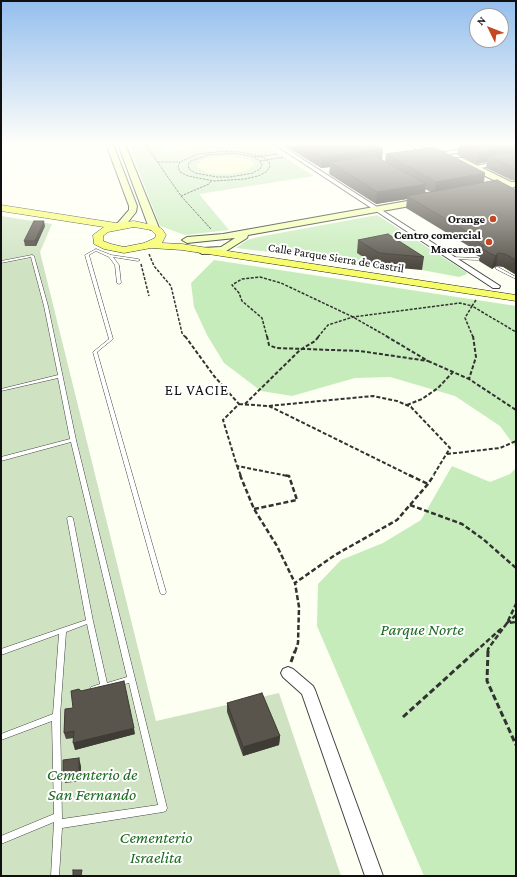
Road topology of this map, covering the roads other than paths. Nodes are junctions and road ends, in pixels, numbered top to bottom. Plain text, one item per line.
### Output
1 (125, 185) edge
2 (138, 185) edge
3 (341, 185) edge
4 (492, 185) edge
5 (498, 188) junction
6 (514, 188) edge
7 (477, 191) edge
8 (436, 198) edge
9 (1, 208) edge
10 (378, 209) junction
11 (1, 212) edge
12 (119, 225) junction
13 (256, 231) junction
14 (158, 232) junction
15 (98, 235) junction
16 (187, 240) junction
17 (150, 245) junction
18 (227, 247) junction
19 (202, 250) junction
20 (110, 256) junction
21 (453, 258) junction
22 (478, 258) dead end
23 (138, 260) road end
24 (1, 262) edge
25 (497, 268) dead end
26 (516, 278) edge
27 (119, 284) dead end
28 (496, 286) junction
29 (516, 289) edge
30 (516, 298) edge
31 (60, 376) junction
32 (1, 390) edge
33 (73, 440) junction
34 (1, 459) edge
35 (70, 518) dead end
36 (163, 592) dead end
37 (90, 621) junction
38 (63, 630) junction
39 (1, 652) edge
40 (288, 673) road end
41 (131, 679) junction
42 (104, 686) junction
43 (89, 690) edge
44 (56, 716) junction
45 (1, 737) edge
46 (58, 820) junction
47 (1, 840) edge
48 (55, 876) edge
49 (374, 876) edge

1 - 12 street
2 - 14 street
3 - 10 street
4 - 5 street
5 - 6 street
5 - 7 street
8 - 10 street
9 - 12 main road, Calle Parque Sierra de Castril
10 - 13 street
10 - 21 street
11 - 15 main road
12 - 14 main road, Calle Parque Sierra de Castril
12 - 15 main road
13 - 16 street
13 - 18 street
14 - 16 main road, Calle Parque Sierra de Castril
14 - 17 main road
15 - 17 main road, Calle Parque Sierra de Castril
16 - 18 main road, Calle Parque Sierra de Castril
17 - 19 main road, Calle Parque Sierra de Castril
18 - 19 street
18 - 28 main road, Calle Parque Sierra de Castril
19 - 30 main road, Calle Parque Sierra de Castril
20 - 23 lane
20 - 27 lane
20 - 36 lane
21 - 22 lane
21 - 28 street
24 - 31 lane
25 - 26 lane
28 - 29 main road, Calle Parque Sierra de Castril
31 - 32 lane
31 - 33 lane
33 - 34 lane
33 - 41 lane
35 - 37 lane
37 - 38 lane
37 - 42 lane
38 - 39 lane
38 - 44 lane
40 - 49 street
41 - 42 lane
41 - 46 lane
42 - 43 lane
44 - 45 lane
44 - 46 lane
46 - 47 lane
46 - 48 lane

